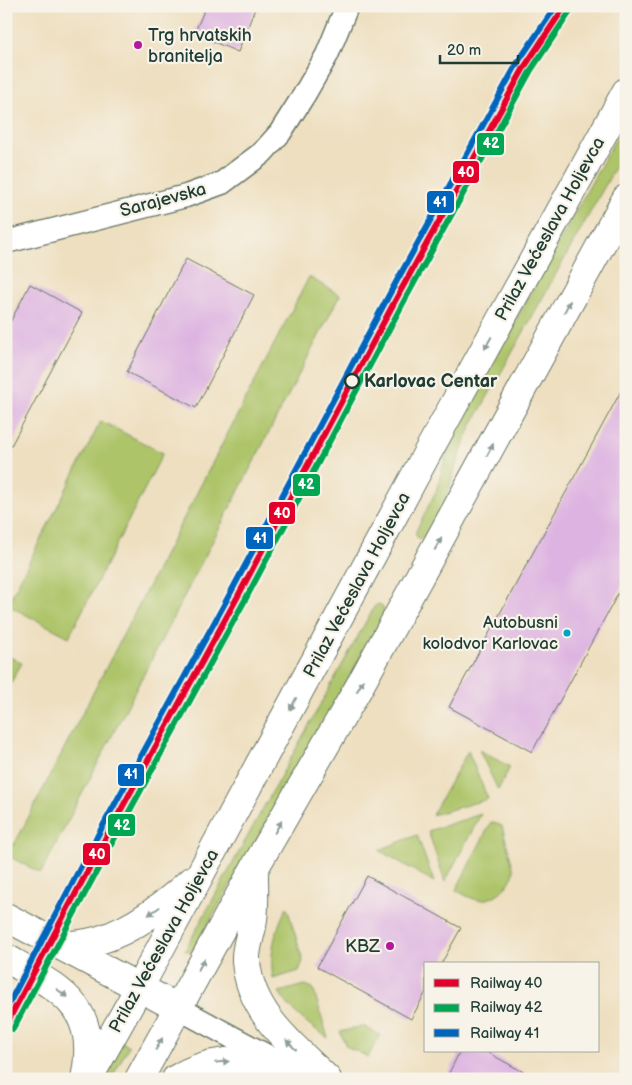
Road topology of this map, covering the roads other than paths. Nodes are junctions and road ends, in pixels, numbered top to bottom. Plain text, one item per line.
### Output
1 (347, 6) edge
2 (626, 92) edge
3 (626, 198) edge
4 (6, 242) edge
5 (204, 868) junction
6 (254, 869) junction
7 (6, 917) edge
8 (60, 946) junction
9 (6, 958) edge
10 (140, 988) junction
11 (178, 1008) junction
12 (279, 1063) junction
13 (87, 1079) edge
14 (140, 1079) edge
15 (176, 1079) edge
16 (310, 1079) edge
17 (327, 1079) edge

1 - 4 street, Sarajevska
2 -> 5 main road, Prilaz Većeslava Holjevca
6 -> 3 main road
5 -> 8 main road
5 - 10 main road, Prilaz Većeslava Holjevca
11 -> 6 main road
17 -> 6 main road
7 - 8 main road
8 - 10 main road
9 -> 13 main road
10 - 11 main road
10 - 13 main road, Prilaz Većeslava Holjevca
11 - 12 street
14 -> 11 main road
15 -> 12 main road
12 - 16 street

